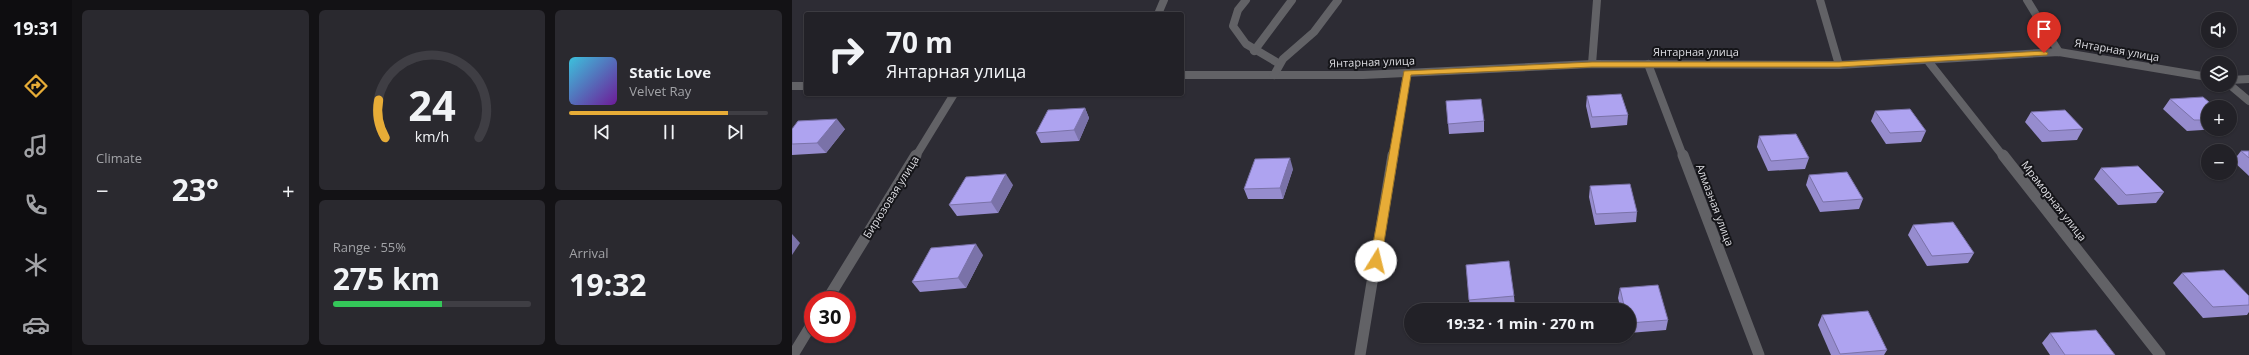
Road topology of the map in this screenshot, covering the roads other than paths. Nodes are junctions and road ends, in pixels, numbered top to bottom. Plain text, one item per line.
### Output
1 (1164, 0) edge
2 (1246, 0) edge
3 (1292, 0) edge
4 (1338, 0) edge
5 (1597, 0) edge
6 (1820, 0) edge
7 (2027, 0) edge
8 (1159, 12) edge
9 (1254, 51) junction
10 (2059, 52) junction
11 (1928, 61) junction
12 (1278, 63) junction
13 (1592, 64) junction
14 (1648, 64) junction
15 (1839, 65) junction
16 (1407, 73) junction
17 (1184, 75) edge
18 (1274, 75) junction
19 (2201, 76) edge
20 (2249, 79) edge
21 (2237, 80) edge
22 (792, 86) edge
23 (804, 86) edge
24 (2237, 91) edge
25 (953, 96) edge
26 (2249, 101) edge
27 (833, 291) edge
28 (804, 337) edge
29 (793, 355) edge
30 (1360, 355) edge
31 (1759, 355) edge
32 (2160, 355) edge

1 - 8 street
2 - 9 street
3 - 9 street
4 - 12 street
5 - 13 street
6 - 15 street
7 - 10 street
9 - 12 street
10 - 11 street, Янтарная улица
10 - 19 street, Янтарная улица
11 - 15 street, Янтарная улица
11 - 32 street, Мраморная улица
12 - 18 street
13 - 14 street, Янтарная улица
13 - 16 street, Янтарная улица
14 - 15 street, Янтарная улица
14 - 31 street, Алмазная улица
16 - 18 street, Янтарная улица
16 - 30 street
17 - 18 street, Янтарная улица
20 - 21 street
22 - 23 street
24 - 26 street
25 - 27 street, Бирюзовая улица
28 - 29 street

